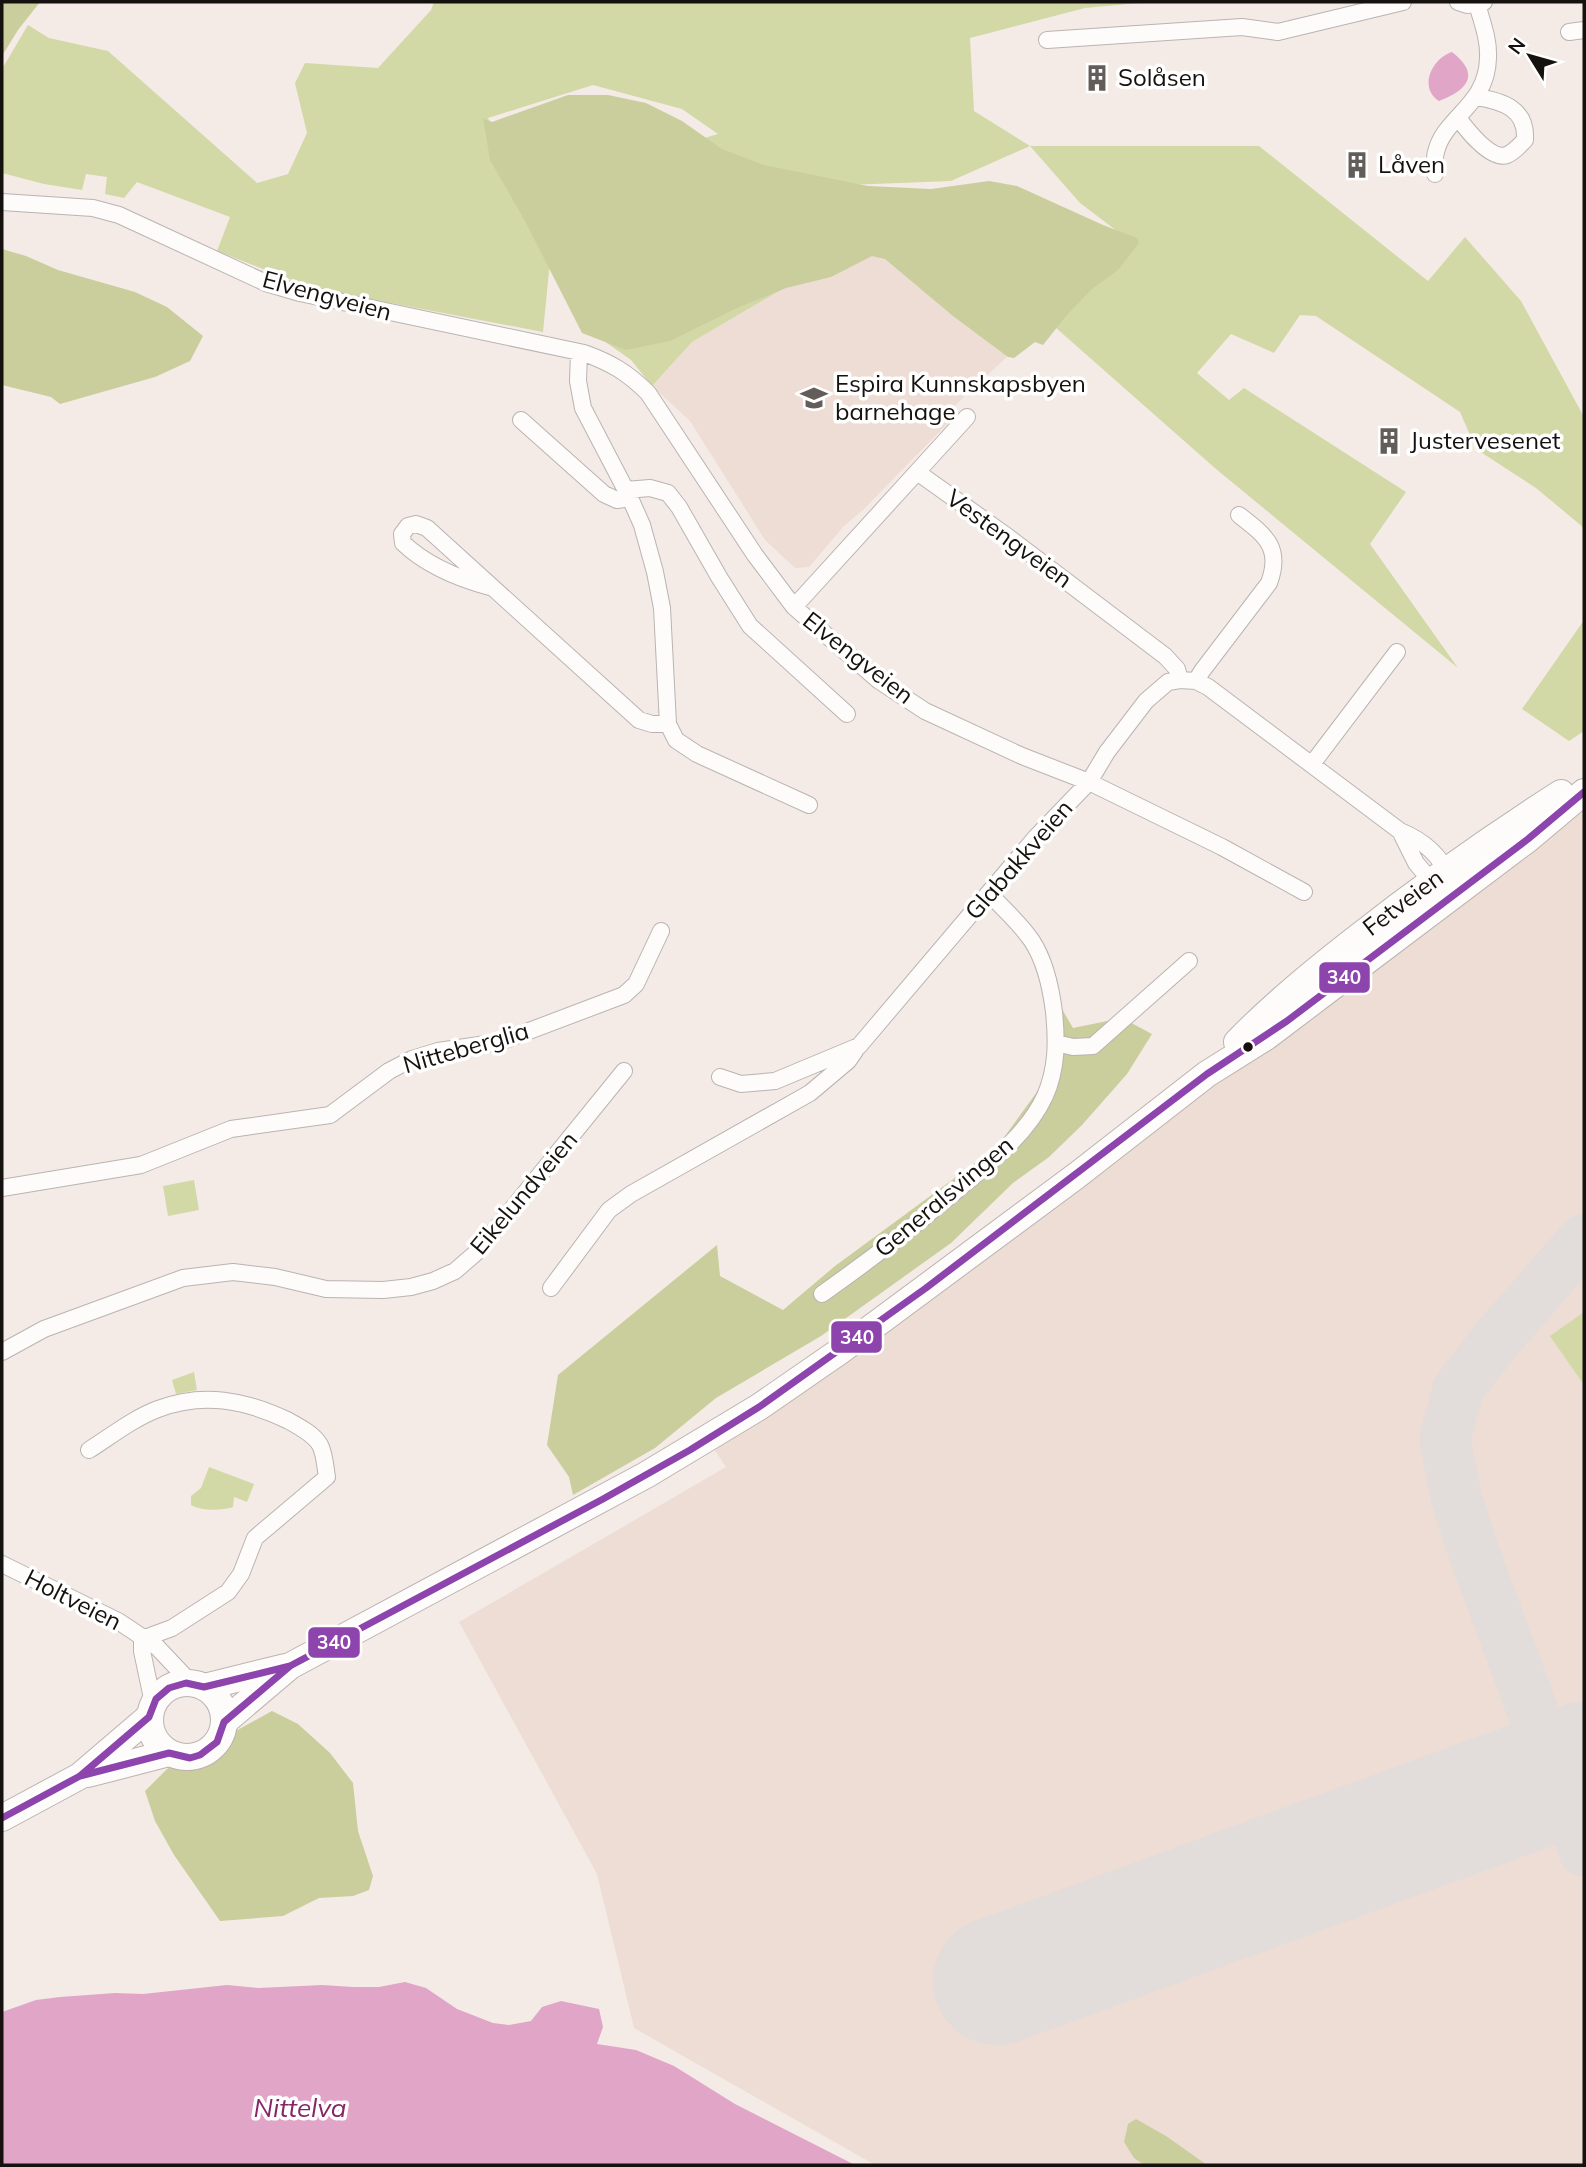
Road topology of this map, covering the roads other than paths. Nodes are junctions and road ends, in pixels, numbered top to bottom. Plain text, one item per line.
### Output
1 (1403, 2) edge
2 (1458, 2) edge
3 (1480, 3) edge
4 (1047, 40) dead end
5 (1476, 97) junction
6 (1458, 118) junction
7 (1435, 174) dead end
8 (2, 202) edge
9 (579, 352) junction
10 (967, 417) dead end
11 (521, 420) dead end
12 (917, 472) junction
13 (628, 494) junction
14 (1239, 515) dead end
15 (490, 587) junction
16 (794, 607) junction
17 (1397, 652) dead end
18 (1188, 681) junction
19 (847, 714) dead end
20 (668, 724) junction
21 (1312, 764) junction
22 (1584, 778) edge
23 (1089, 782) junction
24 (1584, 792) edge
25 (809, 805) dead end
26 (1442, 883) junction
27 (1304, 892) dead end
28 (989, 893) junction
29 (661, 932) dead end
30 (1189, 961) dead end
31 (1056, 1043) junction
32 (859, 1046) junction
33 (624, 1071) dead end
34 (720, 1077) dead end
35 (2, 1188) edge
36 (551, 1288) dead end
37 (822, 1294) dead end
38 (2, 1352) edge
39 (89, 1450) dead end
40 (2, 1564) edge
41 (142, 1639) junction
42 (290, 1666) junction
43 (198, 1685) junction
44 (151, 1710) junction
45 (224, 1722) junction
46 (169, 1753) junction
47 (80, 1776) junction
48 (2, 1818) edge

1 - 4 street
2 - 3 street
3 - 5 street
5 - 6 street
5 - 6 street
6 - 7 street
8 - 9 street, Elvengveien
9 - 13 street
9 - 16 street, Elvengveien
10 - 12 street
11 - 13 street, Elvengveien
12 - 16 street
12 - 18 street, Vestengveien
13 - 19 street, Elvengveien
13 - 20 street
14 - 18 street
15 - 15 street
15 - 20 street
16 - 23 street, Elvengveien
17 - 21 street
18 - 21 street, Vestengveien
18 - 23 street, Glabakkveien
20 - 25 street
21 - 26 street, Vestengveien
22 - 26 highway, Fetveien
23 - 27 street, Elvengveien
23 - 28 street, Glabakkveien
24 - 26 highway, Fetveien
26 - 42 highway, Fetveien
28 - 31 street, Generalsvingen
28 - 32 street, Glabakkveien
29 - 35 street, Nitteberglia
30 - 31 street
31 - 37 street, Generalsvingen
32 - 34 street, Glabakkveien
32 - 36 street, Glabakkveien
33 - 38 street, Eikelundveien
39 - 41 street, Holtveien
40 - 41 street, Holtveien
41 - 43 street, Holtveien
41 - 44 street, Holtveien
42 - 43 highway, Fetveien
42 - 45 highway, Fetveien
43 - 44 highway
43 - 45 highway
44 - 46 highway
44 - 47 highway
45 - 46 highway
46 - 47 highway
47 - 48 highway

